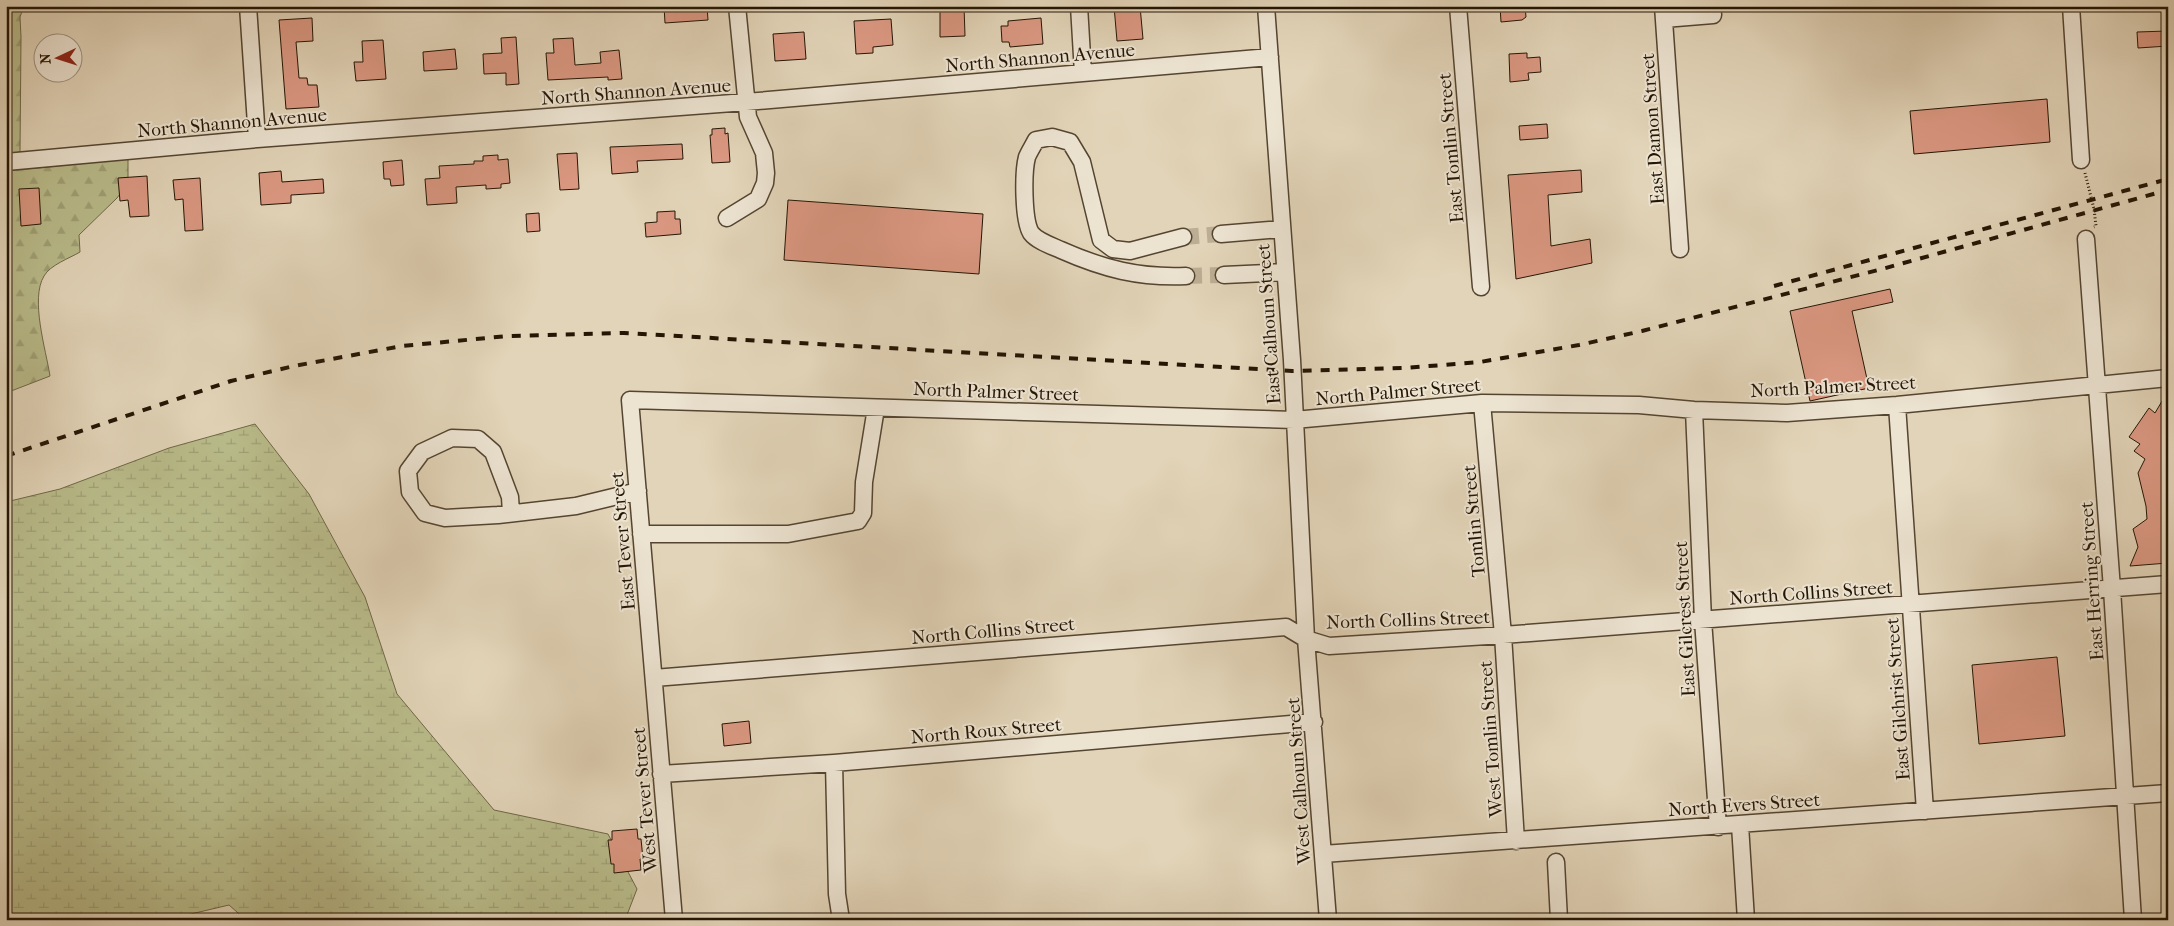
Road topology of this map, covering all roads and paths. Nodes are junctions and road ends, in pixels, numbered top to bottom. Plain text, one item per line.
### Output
1 (248, 6) edge
2 (738, 6) edge
3 (1079, 6) edge
4 (1266, 6) edge
5 (1458, 6) edge
6 (1712, 6) edge
7 (2070, 6) edge
8 (1664, 13) edge
9 (1270, 57) junction
10 (1083, 73) junction
11 (746, 102) junction
12 (257, 139) junction
13 (6, 162) edge
14 (2082, 163) joint
15 (727, 218) dead end
16 (1282, 228) junction
17 (1221, 234) tunnel mouth
18 (1183, 237) tunnel mouth
19 (2086, 239) joint
20 (1680, 249) dead end
21 (1285, 272) junction
22 (1224, 275) tunnel mouth
23 (1186, 276) tunnel mouth
24 (1481, 287) dead end
25 (2168, 378) edge
26 (2096, 384) junction
27 (630, 400) joint
28 (1482, 403) junction
29 (1897, 405) junction
30 (876, 408) junction
31 (1694, 410) junction
32 (1294, 420) junction
33 (638, 492) junction
34 (511, 513) junction
35 (641, 534) junction
36 (2168, 584) edge
37 (2112, 589) junction
38 (1910, 604) junction
39 (1703, 620) junction
40 (1503, 635) junction
41 (1306, 639) junction
42 (654, 678) junction
43 (1314, 722) junction
44 (834, 763) junction
45 (661, 774) junction
46 (2168, 793) edge
47 (2125, 797) junction
48 (1925, 811) junction
49 (1740, 825) junction
50 (1718, 826) junction
51 (1516, 841) junction
52 (1323, 854) junction
53 (1556, 862) dead end
54 (674, 920) edge
55 (841, 920) edge
56 (1328, 920) edge
57 (1559, 920) edge
58 (1746, 920) edge
59 (2133, 920) edge

1 - 12 street
2 - 11 street
3 - 10 street
4 - 9 street, East Calhoun Street
5 - 24 street, East Tomlin Street
6 - 8 street
7 - 14 street
8 - 20 street, East Damon Street
9 - 10 street, North Shannon Avenue
9 - 16 street, East Calhoun Street
10 - 11 street, North Shannon Avenue
11 - 12 street, North Shannon Avenue
11 - 15 street
12 - 13 street, North Shannon Avenue
14 - 19 path
16 - 17 street
16 - 21 street, East Calhoun Street
18 - 23 street
19 - 26 street, East Herring Street
21 - 22 street
21 - 32 street, East Calhoun Street
25 - 26 street, North Palmer Street
26 - 29 street, North Palmer Street
26 - 37 street, East Herring Street
27 - 30 street, North Palmer Street
27 - 33 street, East Tever Street
28 - 31 street, North Palmer Street
28 - 32 street, North Palmer Street
28 - 40 street, Tomlin Street
29 - 31 street, North Palmer Street
29 - 38 street, East Gilchrist Street
30 - 32 street, North Palmer Street
30 - 35 street
31 - 39 street, East Gilcrest Street
32 - 41 street, East Calhoun Street
33 - 34 street
33 - 35 street, East Tever Street
34 - 34 street
35 - 42 street, East Tever Street
36 - 37 street, North Collins Street
37 - 38 street, North Collins Street
37 - 47 street, East Herring Street
38 - 39 street, North Collins Street
38 - 48 street, East Gilchrist Street
39 - 40 street, North Collins Street
39 - 50 street, East Gilcrest Street
40 - 41 street, North Collins Street
40 - 51 street, West Tomlin Street
41 - 42 street, North Collins Street
41 - 43 street, West Calhoun Street
42 - 45 street, West Tever Street
43 - 44 street, North Roux Street
43 - 52 street, West Calhoun Street
44 - 45 street, North Roux Street
44 - 55 street
45 - 54 street, West Tever Street
46 - 47 street, North Evers Street
47 - 48 street, North Evers Street
47 - 59 street, East Herring Street
48 - 49 street, North Evers Street
49 - 50 street, North Evers Street
49 - 58 street
50 - 51 street, North Evers Street
51 - 52 street, North Evers Street
52 - 56 street, West Calhoun Street
53 - 57 street

